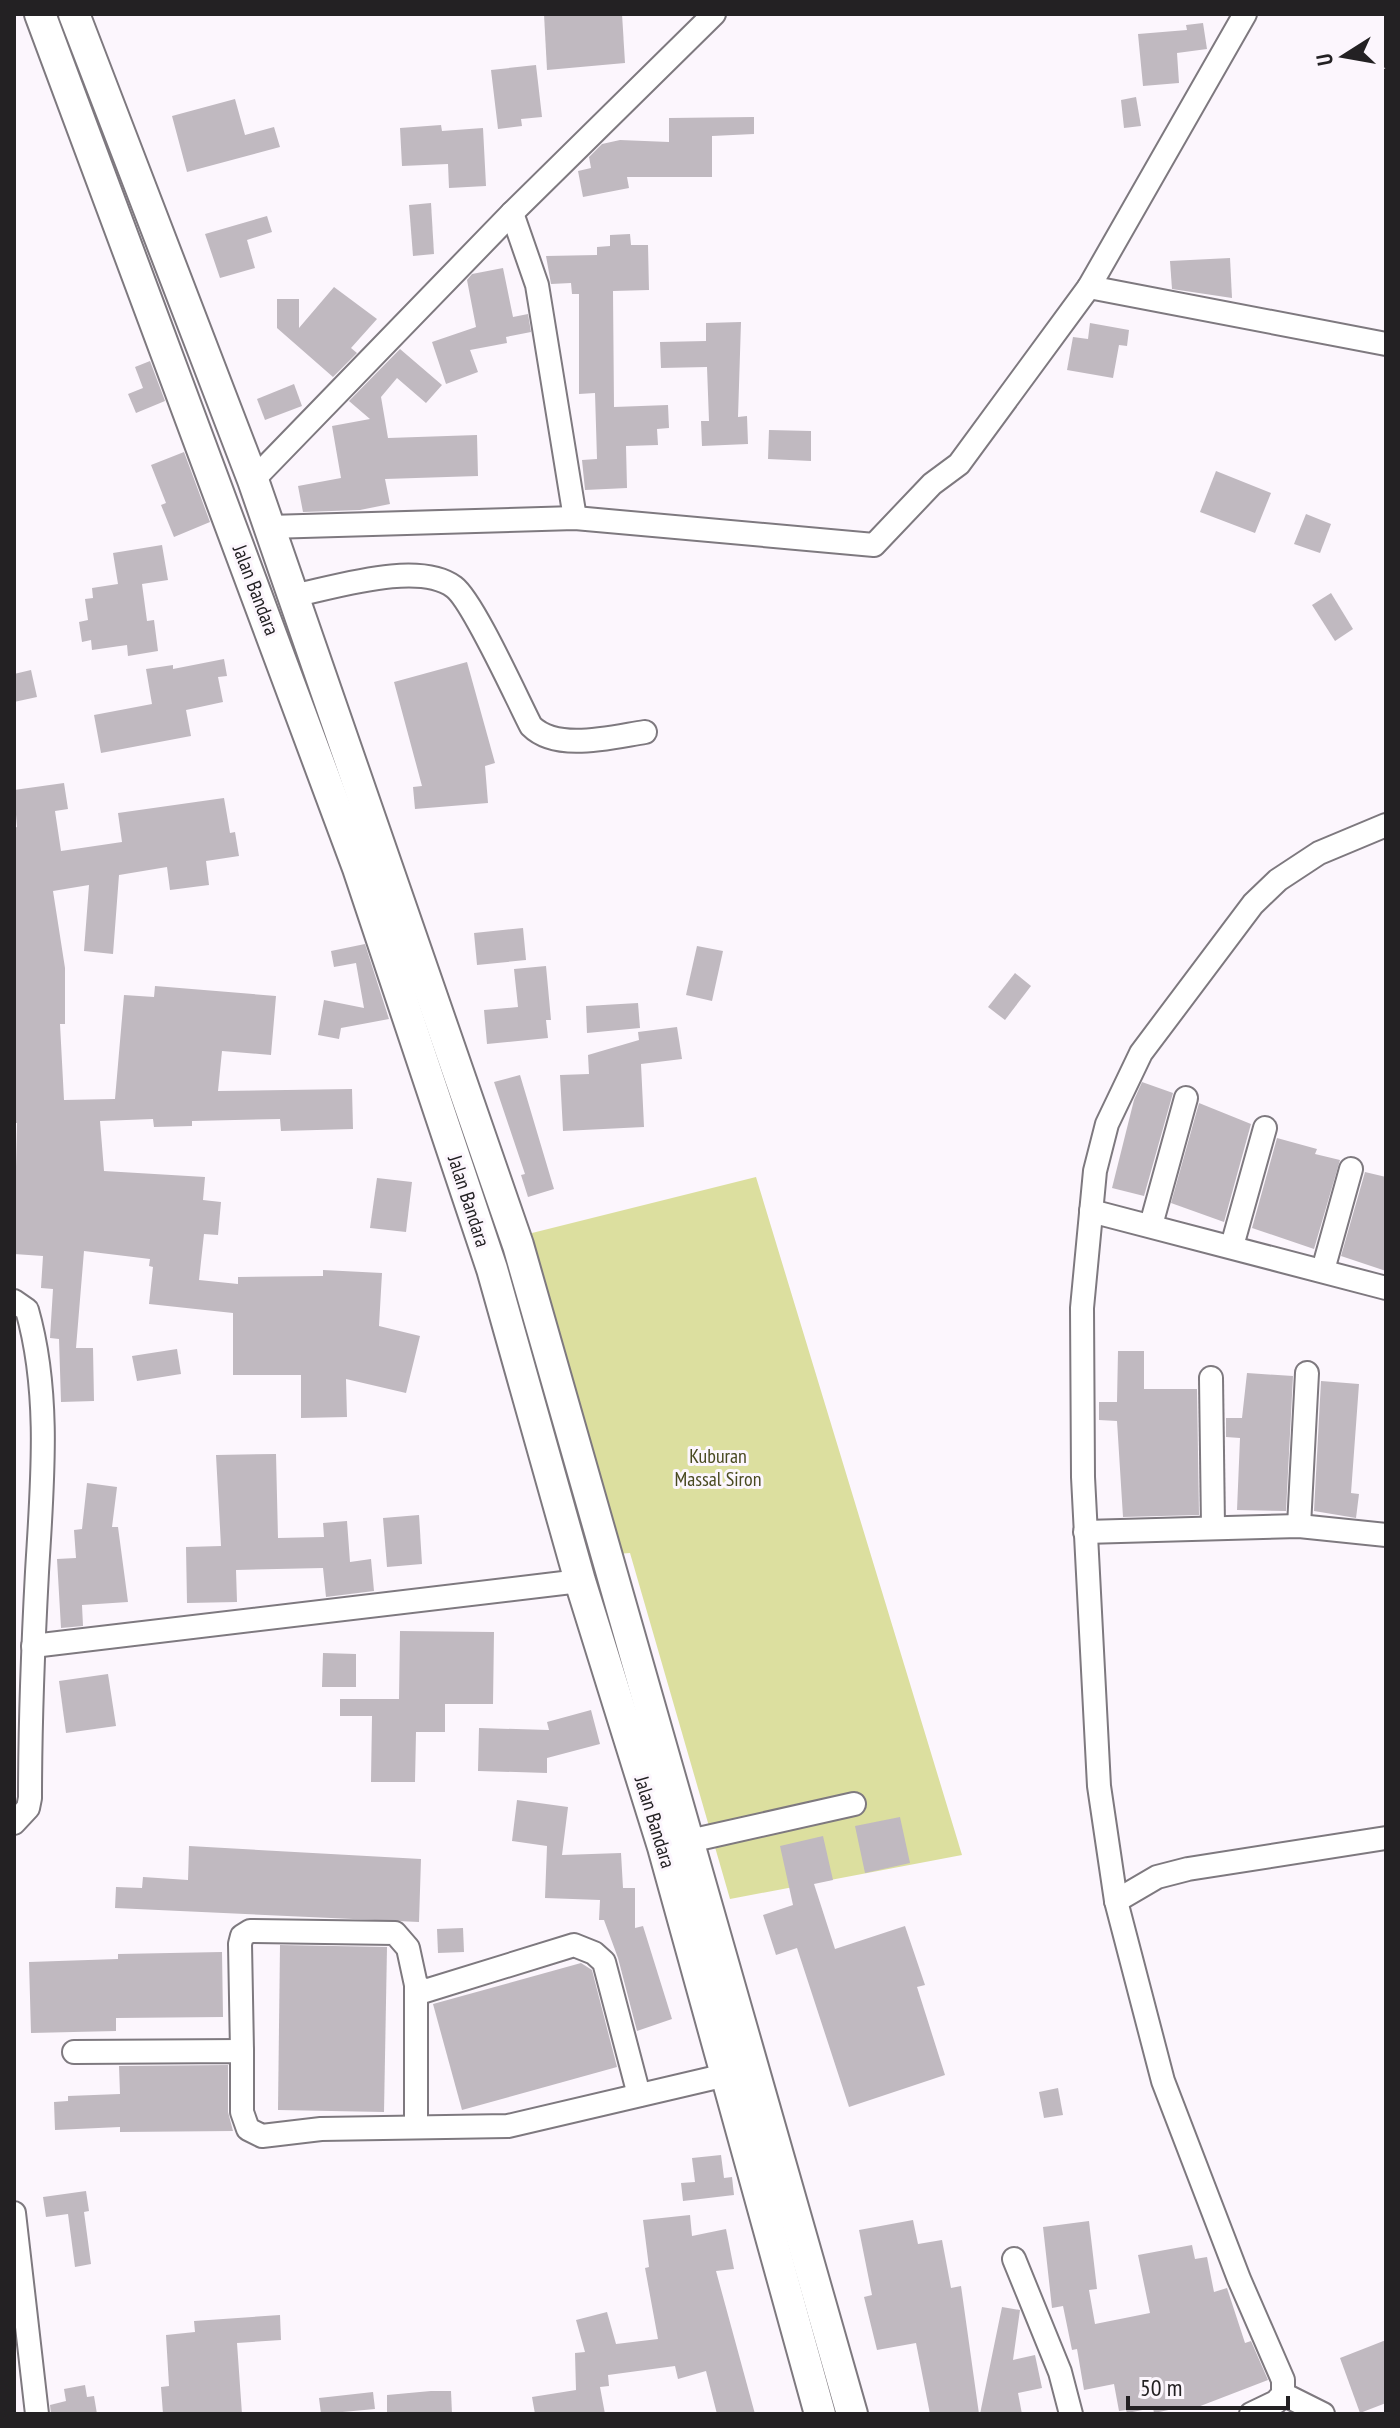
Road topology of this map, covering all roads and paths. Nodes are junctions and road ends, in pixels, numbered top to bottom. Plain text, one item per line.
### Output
1 (40, 14) edge
2 (74, 14) edge
3 (714, 14) edge
4 (1245, 14) edge
5 (512, 213) junction
6 (1089, 287) junction
7 (191, 319) junction
8 (160, 335) junction
9 (1386, 344) edge
10 (253, 480) junction
11 (575, 518) junction
12 (269, 527) junction
13 (292, 596) junction
14 (293, 648) junction
15 (645, 732) dead end
16 (1386, 825) edge
17 (1186, 1098) dead end
18 (1265, 1128) dead end
19 (1351, 1169) dead end
20 (1091, 1211) junction
21 (1151, 1225) junction
22 (1232, 1246) junction
23 (1323, 1270) junction
24 (1386, 1288) edge
25 (14, 1301) edge
26 (1307, 1373) dead end
27 (1211, 1378) dead end
28 (1213, 1526) junction
29 (1299, 1526) junction
30 (1085, 1532) junction
31 (1386, 1535) edge
32 (580, 1581) junction
33 (33, 1646) junction
34 (854, 1804) dead end
35 (14, 1823) edge
36 (1386, 1838) edge
37 (677, 1844) junction
38 (1116, 1901) junction
39 (416, 1985) junction
40 (242, 2051) junction
41 (74, 2052) dead end
42 (726, 2075) junction
43 (639, 2095) junction
44 (416, 2127) junction
45 (14, 2213) edge
46 (1014, 2259) dead end
47 (1283, 2394) junction
48 (37, 2414) edge
49 (820, 2414) edge
50 (852, 2414) edge
51 (1071, 2414) edge
52 (1251, 2414) edge
53 (1323, 2414) edge

1 - 8 highway, Jalan Bandara
2 - 7 highway, Jalan Bandara
3 - 5 street
4 - 6 street
5 - 10 street
5 - 11 street
6 - 9 street
6 - 11 street
7 - 8 highway
7 - 10 highway, Jalan Bandara
8 - 14 highway, Jalan Bandara
10 - 12 highway, Jalan Bandara
11 - 12 street
12 - 13 highway, Jalan Bandara
13 - 14 highway, Jalan Bandara
13 - 15 street
14 - 32 highway, Jalan Bandara
14 - 37 highway, Jalan Bandara
16 - 20 street
17 - 21 street
18 - 22 street
19 - 23 street
20 - 21 street
20 - 30 street
21 - 22 street
22 - 23 street
23 - 24 street
25 - 33 street
26 - 29 street
27 - 28 street
28 - 29 street
28 - 30 street
29 - 31 street
30 - 38 street
32 - 33 street
32 - 37 highway, Jalan Bandara
33 - 35 street
34 - 37 street
36 - 38 street
37 - 42 highway, Jalan Bandara
37 - 50 highway, Jalan Bandara
38 - 47 street
39 - 40 street
39 - 43 street
39 - 44 street
40 - 41 street
40 - 44 street
42 - 43 street
42 - 49 highway, Jalan Bandara
43 - 44 street
45 - 48 street
46 - 51 street
47 - 52 street
47 - 53 street

